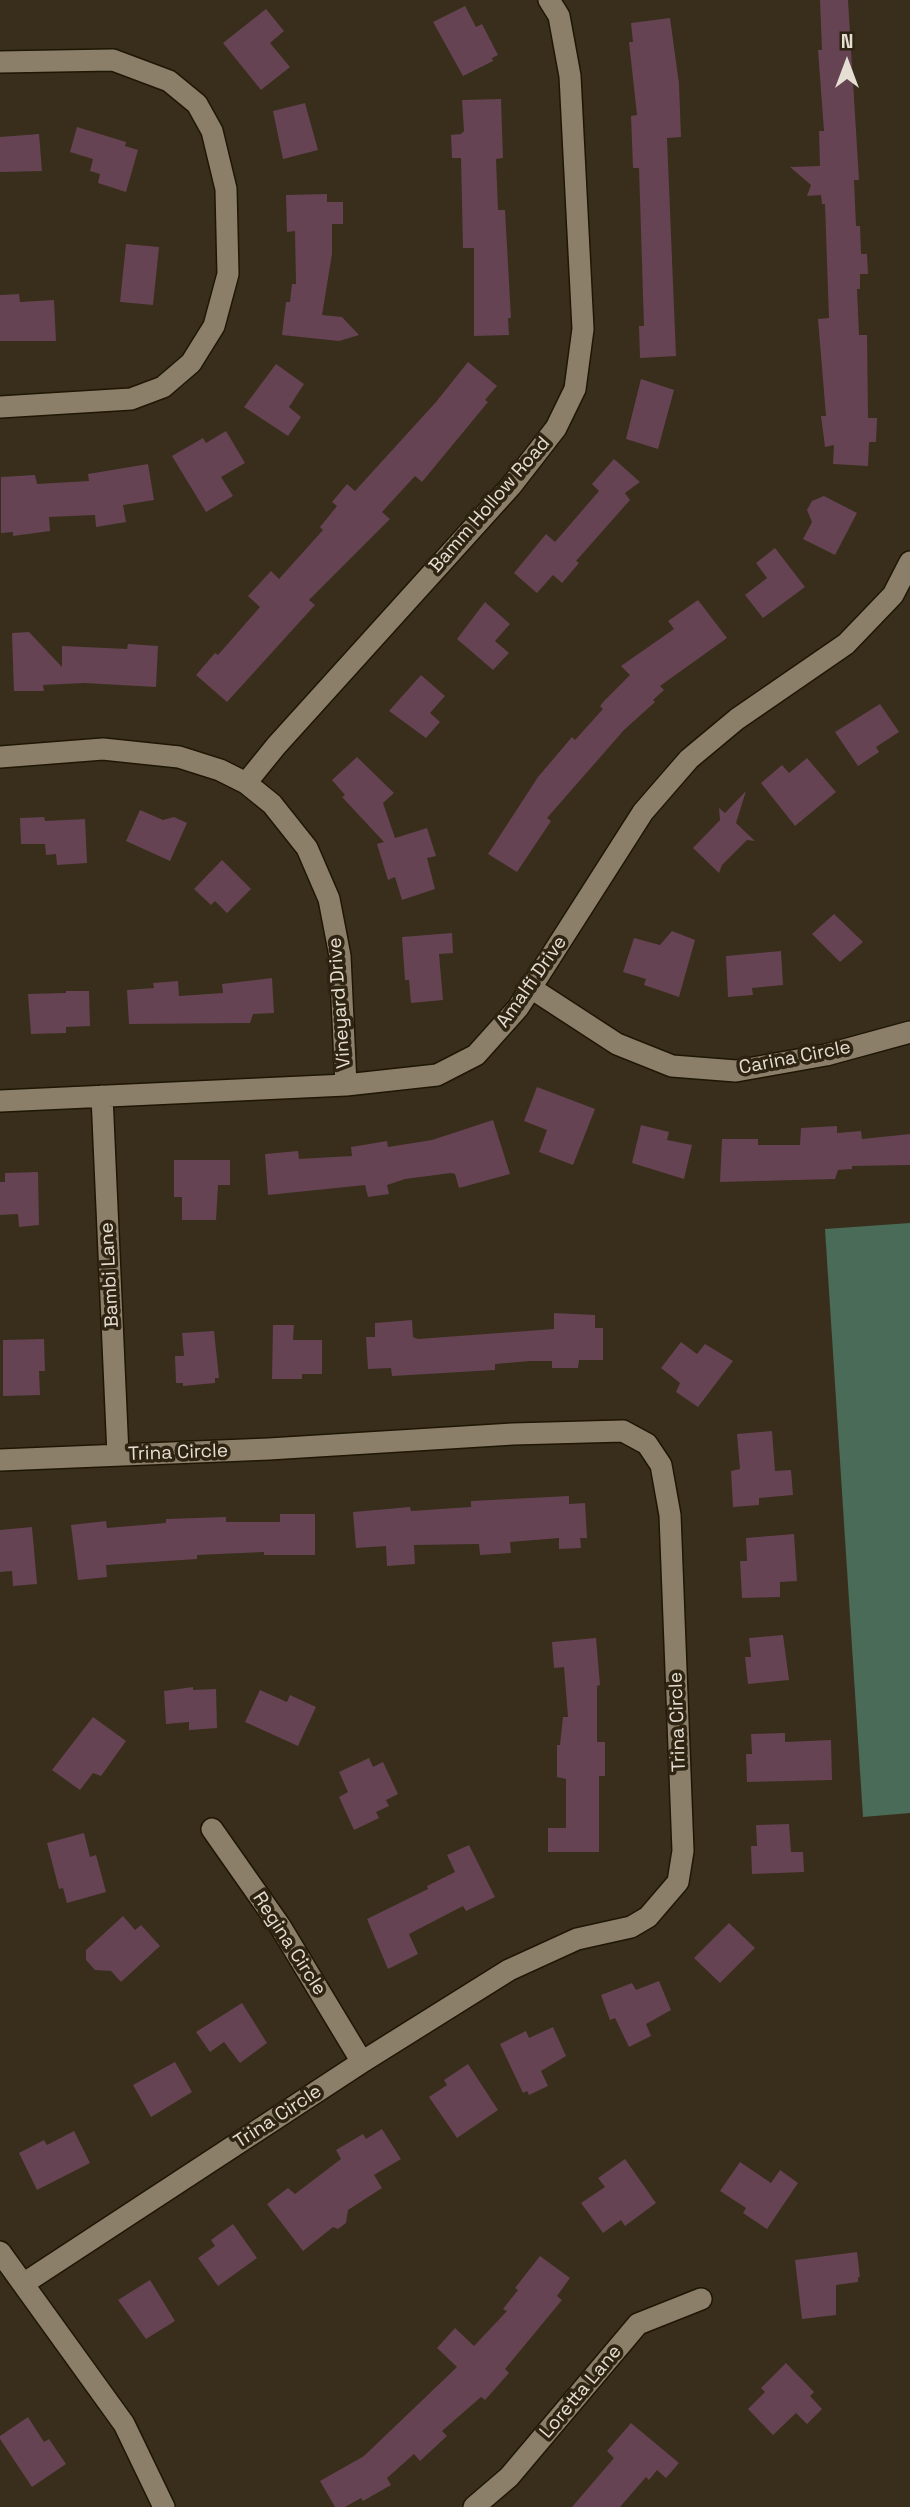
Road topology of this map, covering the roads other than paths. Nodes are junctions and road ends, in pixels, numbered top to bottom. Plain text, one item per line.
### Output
1 (549, 0) edge
2 (0, 62) edge
3 (0, 407) edge
4 (910, 562) edge
5 (0, 757) edge
6 (246, 783) junction
7 (531, 988) junction
8 (910, 1032) edge
9 (346, 1085) junction
10 (102, 1096) junction
11 (0, 1101) edge
12 (118, 1455) junction
13 (0, 1460) edge
14 (212, 1829) dead end
15 (362, 2062) junction
16 (0, 2252) edge
17 (23, 2284) junction
18 (701, 2299) dead end
19 (164, 2507) edge
20 (474, 2507) edge

1 - 6 street, Bamm Hollow Road
2 - 3 street
4 - 7 street, Amalfi Drive
5 - 6 street, Vineyard Drive
6 - 9 street, Vineyard Drive
7 - 8 street, Carina Circle
7 - 9 street, Amalfi Drive
9 - 10 street, Amalfi Drive
10 - 11 street, Amalfi Drive
10 - 12 street, Bambi Lane
12 - 13 street, Trina Circle
12 - 15 street, Trina Circle
14 - 15 street, Regina Circle
15 - 17 street, Trina Circle
16 - 17 street
17 - 19 street
18 - 20 street, Loretta Lane

